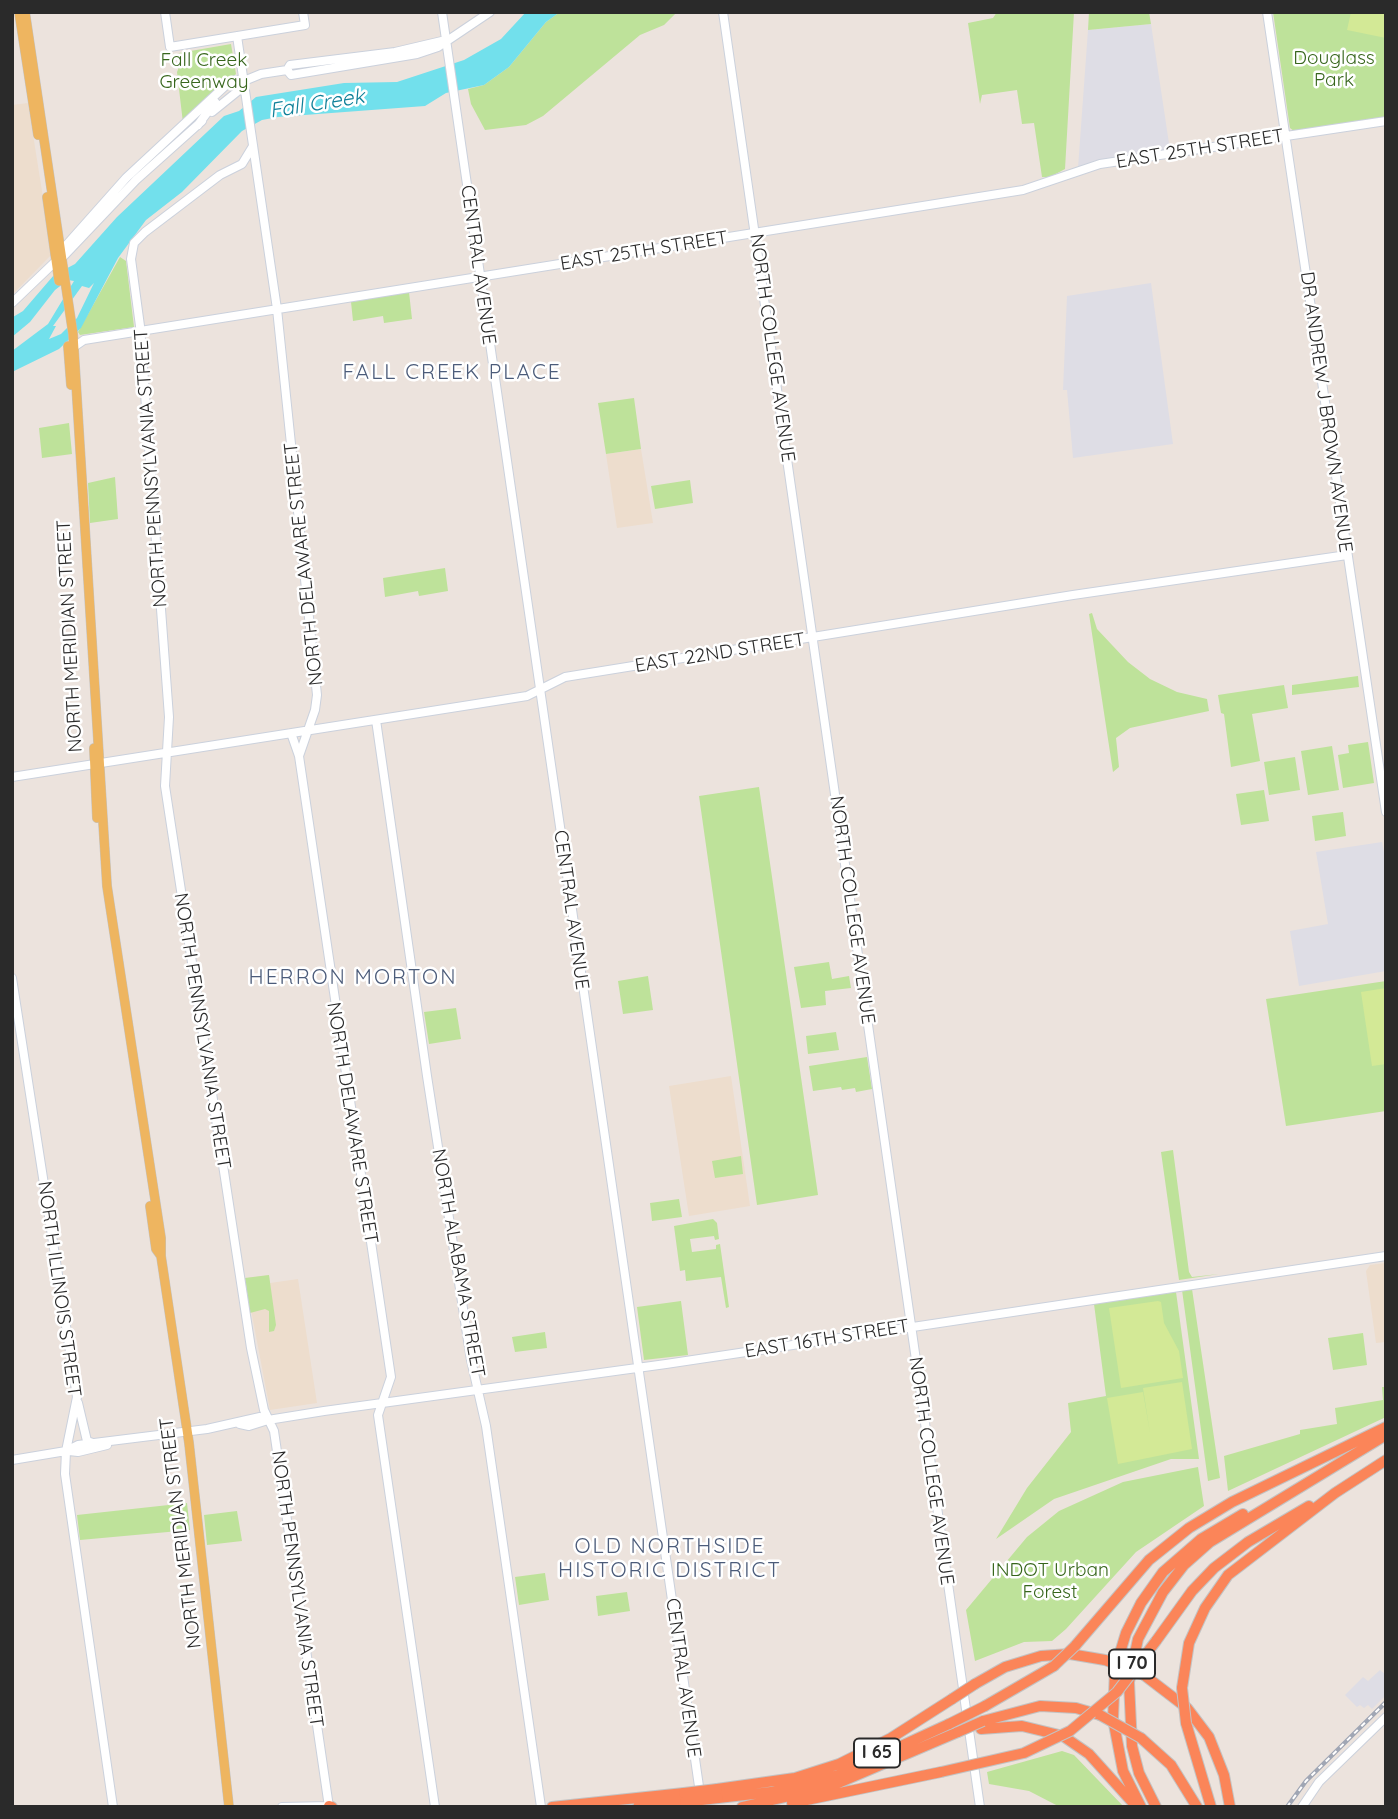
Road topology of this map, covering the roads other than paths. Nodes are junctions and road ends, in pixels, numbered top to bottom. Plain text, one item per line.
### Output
1 (19, 12) edge
2 (25, 12) edge
3 (165, 12) edge
4 (303, 12) edge
5 (442, 12) edge
6 (490, 12) edge
7 (723, 12) edge
8 (1267, 12) edge
9 (237, 36) junction
10 (446, 40) junction
11 (244, 81) junction
12 (1386, 121) edge
13 (1286, 136) junction
14 (252, 145) junction
15 (242, 164) junction
16 (257, 171) junction
17 (755, 233) junction
18 (60, 262) junction
19 (479, 277) junction
20 (12, 303) edge
21 (277, 309) junction
22 (141, 331) junction
23 (71, 343) junction
24 (1347, 555) junction
25 (813, 638) junction
26 (540, 690) junction
27 (376, 720) junction
28 (307, 730) junction
29 (291, 733) junction
30 (166, 753) junction
31 (299, 756) junction
32 (98, 764) junction
33 (12, 777) edge
34 (1386, 813) edge
35 (12, 978) edge
36 (1386, 1256) edge
37 (911, 1327) junction
38 (638, 1368) junction
39 (480, 1390) junction
40 (77, 1397) junction
41 (381, 1403) junction
42 (268, 1420) junction
43 (1386, 1427) edge
44 (187, 1432) junction
45 (1386, 1435) edge
46 (93, 1443) junction
47 (118, 1443) junction
48 (66, 1451) junction
49 (12, 1460) edge
50 (1386, 1460) edge
51 (1342, 1488) junction
52 (1209, 1538) junction
53 (952, 1699) junction
54 (1386, 1717) edge
55 (982, 1725) junction
56 (955, 1731) junction
57 (942, 1775) junction
58 (792, 1788) junction
59 (717, 1794) junction
60 (685, 1798) junction
61 (330, 1806) edge
62 (556, 1806) edge
63 (748, 1806) edge
64 (113, 1807) edge
65 (229, 1807) edge
66 (282, 1807) edge
67 (435, 1807) edge
68 (541, 1807) edge
69 (638, 1807) edge
70 (702, 1807) edge
71 (742, 1807) edge
72 (815, 1807) edge
73 (981, 1807) edge
74 (1139, 1807) edge
75 (1156, 1807) edge
76 (1197, 1807) edge
77 (1211, 1807) edge
78 (1230, 1807) edge
79 (1302, 1807) edge

1 - 18 main road, NORTH MERIDIAN STREET
2 - 18 main road, NORTH MERIDIAN STREET
3 - 9 main road
4 - 9 main road
5 - 10 main road, CENTRAL AVENUE
6 - 10 main road
7 - 17 main road, NORTH COLLEGE AVENUE
8 - 13 main road, DR ANDREW J BROWN AVENUE
9 - 11 main road, NORTH DELAWARE STREET
10 - 11 main road
10 - 19 main road, CENTRAL AVENUE
11 - 14 main road, NORTH DELAWARE STREET
11 - 18 main road
11 - 18 main road
12 - 13 main road, EAST 25TH STREET
13 - 17 main road, EAST 25TH STREET
13 - 24 main road, DR ANDREW J BROWN AVENUE
14 - 15 main road
14 - 16 main road, NORTH DELAWARE STREET
15 - 16 main road
15 - 22 main road, NORTH PENNSYLVANIA STREET
16 - 21 main road, NORTH DELAWARE STREET
17 - 19 main road, EAST 25TH STREET
17 - 25 main road, NORTH COLLEGE AVENUE
18 - 20 main road
18 - 23 main road, NORTH MERIDIAN STREET
19 - 21 main road, EAST 25TH STREET
19 - 26 main road, CENTRAL AVENUE
21 - 22 main road, EAST 25TH STREET
21 - 28 main road, NORTH DELAWARE STREET
22 - 23 main road, EAST 25TH STREET
22 - 30 main road, NORTH PENNSYLVANIA STREET
23 - 32 main road, NORTH MERIDIAN STREET
24 - 25 main road, EAST 22ND STREET
24 - 34 main road, DR ANDREW J BROWN AVENUE
25 - 26 main road, EAST 22ND STREET
25 - 37 main road, NORTH COLLEGE AVENUE
26 - 27 main road, EAST 22ND STREET
26 - 38 main road, CENTRAL AVENUE
27 - 28 main road, EAST 22ND STREET
27 - 39 main road, NORTH ALABAMA STREET
28 - 29 main road, EAST 22ND STREET
28 - 31 main road, NORTH DELAWARE STREET
29 - 30 main road, EAST 22ND STREET
29 - 31 main road
30 - 32 main road, EAST 22ND STREET
30 - 42 main road, NORTH PENNSYLVANIA STREET
31 - 41 main road, NORTH DELAWARE STREET
32 - 33 main road, EAST 22ND STREET
32 - 44 main road, NORTH MERIDIAN STREET
35 - 40 main road, NORTH ILLINOIS STREET
36 - 37 main road, EAST 16TH STREET
37 - 38 main road, EAST 16TH STREET
37 - 73 main road, NORTH COLLEGE AVENUE
38 - 39 main road, EAST 16TH STREET
38 - 70 main road, CENTRAL AVENUE
39 - 41 main road, EAST 16TH STREET
39 - 68 main road, NORTH ALABAMA STREET
40 - 46 main road
40 - 48 main road, NORTH ILLINOIS STREET
41 - 42 main road, EAST 16TH STREET
41 - 67 main road, NORTH DELAWARE STREET
42 - 44 main road, EAST 16TH STREET
42 - 61 main road, NORTH PENNSYLVANIA STREET
43 - 56 highway, bridge
44 - 47 main road, EAST 16TH STREET
44 - 65 main road, NORTH MERIDIAN STREET
45 - 52 highway
46 - 47 main road
46 - 48 main road
47 - 48 main road
48 - 49 main road
48 - 64 main road, NORTH ILLINOIS STREET
50 - 51 highway, I 70
51 - 57 highway, bridge
51 - 77 highway, I 70, bridge
52 - 74 highway
52 - 75 highway, I 70
53 - 58 highway, I 65
53 - 59 highway
53 - 78 highway, I 65, bridge
54 - 79 main road
55 - 56 highway, I 65, bridge
55 - 74 highway
55 - 76 highway, I 65, bridge
56 - 58 highway
56 - 63 highway, I 65
57 - 63 highway
57 - 72 highway
58 - 59 highway, I 65
59 - 60 highway, I 65, bridge
60 - 62 highway
60 - 69 highway, I 65
61 - 66 main road
63 - 71 highway, I 65

